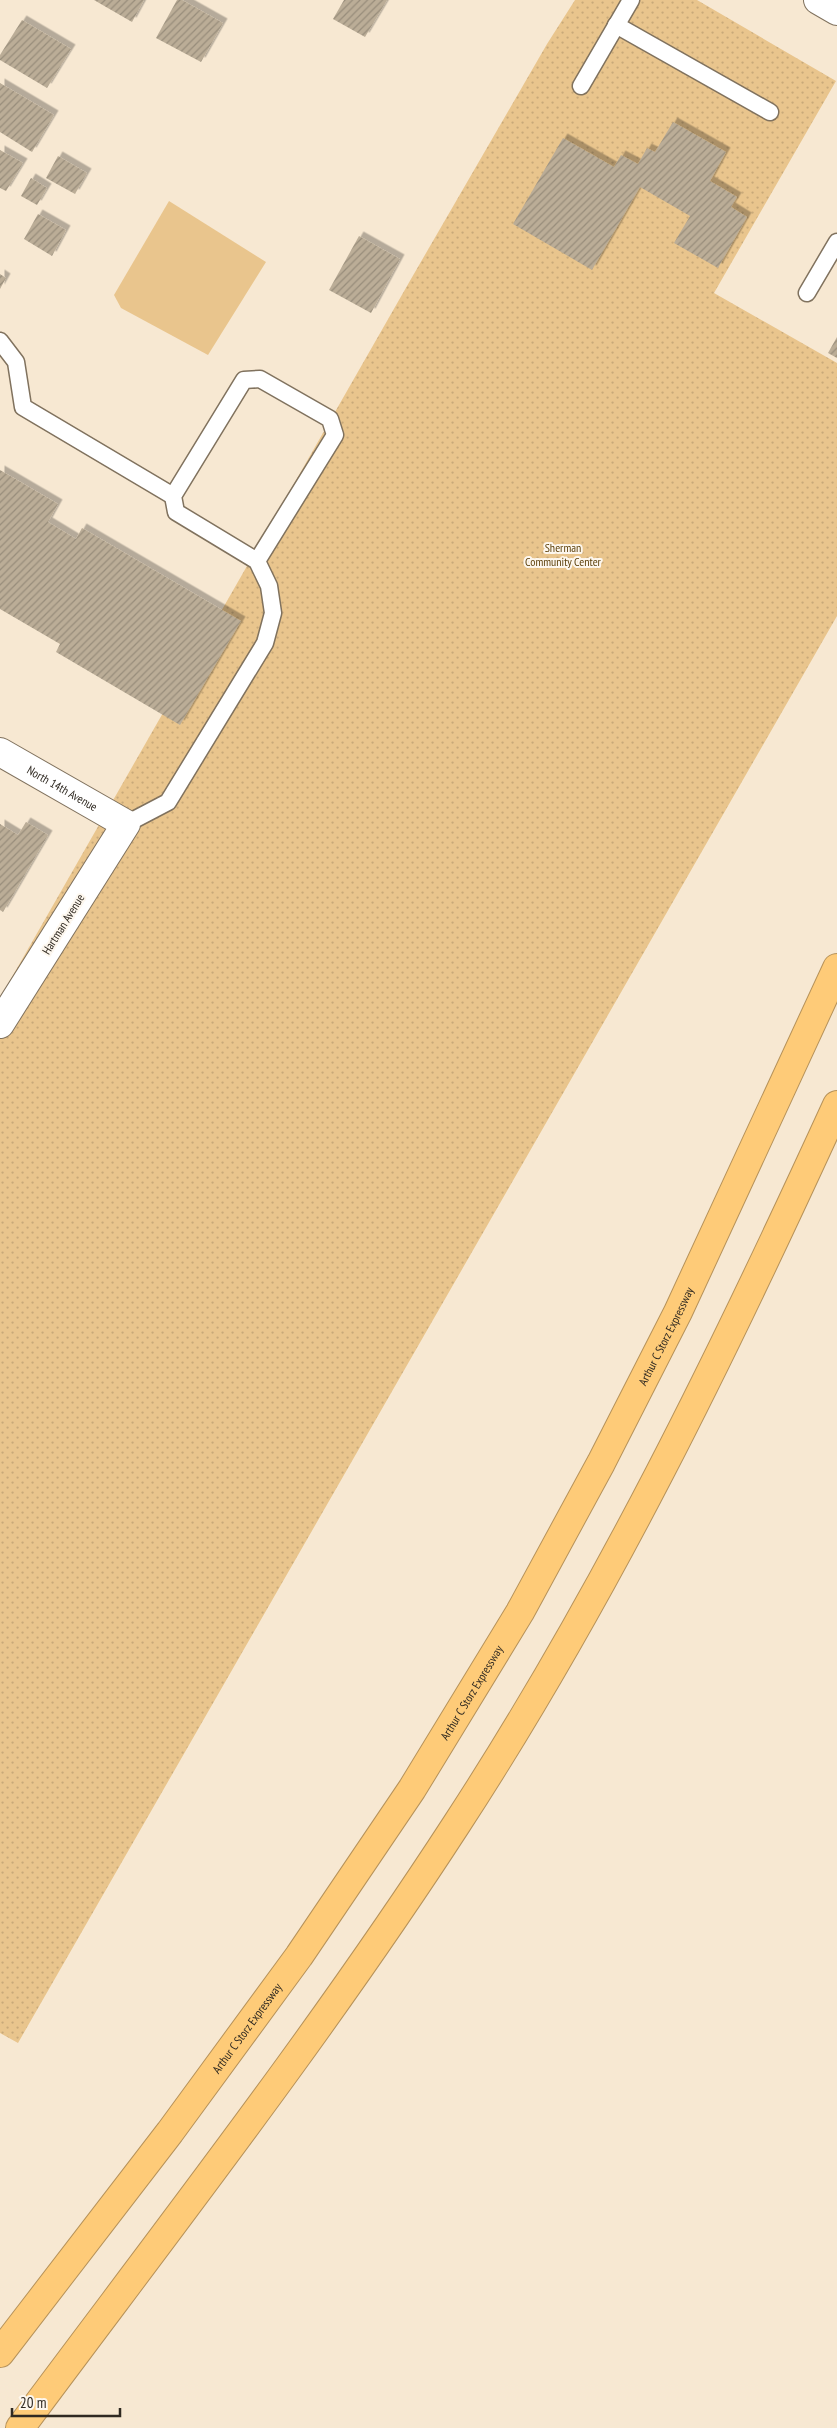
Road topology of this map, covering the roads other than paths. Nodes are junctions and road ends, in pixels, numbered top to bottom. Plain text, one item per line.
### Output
1 (631, 0) edge
2 (818, 0) edge
3 (837, 11) edge
4 (616, 25) junction
5 (581, 86) dead end
6 (770, 112) dead end
7 (837, 242) edge
8 (807, 293) dead end
9 (0, 341) edge
10 (172, 496) junction
11 (257, 561) junction
12 (0, 752) edge
13 (126, 824) junction
14 (837, 968) edge
15 (0, 1024) edge
16 (837, 1105) edge
17 (0, 2353) edge
18 (20, 2428) edge

1 - 4 lane
2 - 3 street
4 - 5 lane
4 - 6 lane
7 - 8 lane
9 - 10 lane
10 - 11 lane
10 - 11 lane
11 - 13 lane
12 - 13 street, North 14th Avenue
13 - 15 street, Hartman Avenue
14 - 17 highway, Arthur C Storz Expressway
16 - 18 highway

